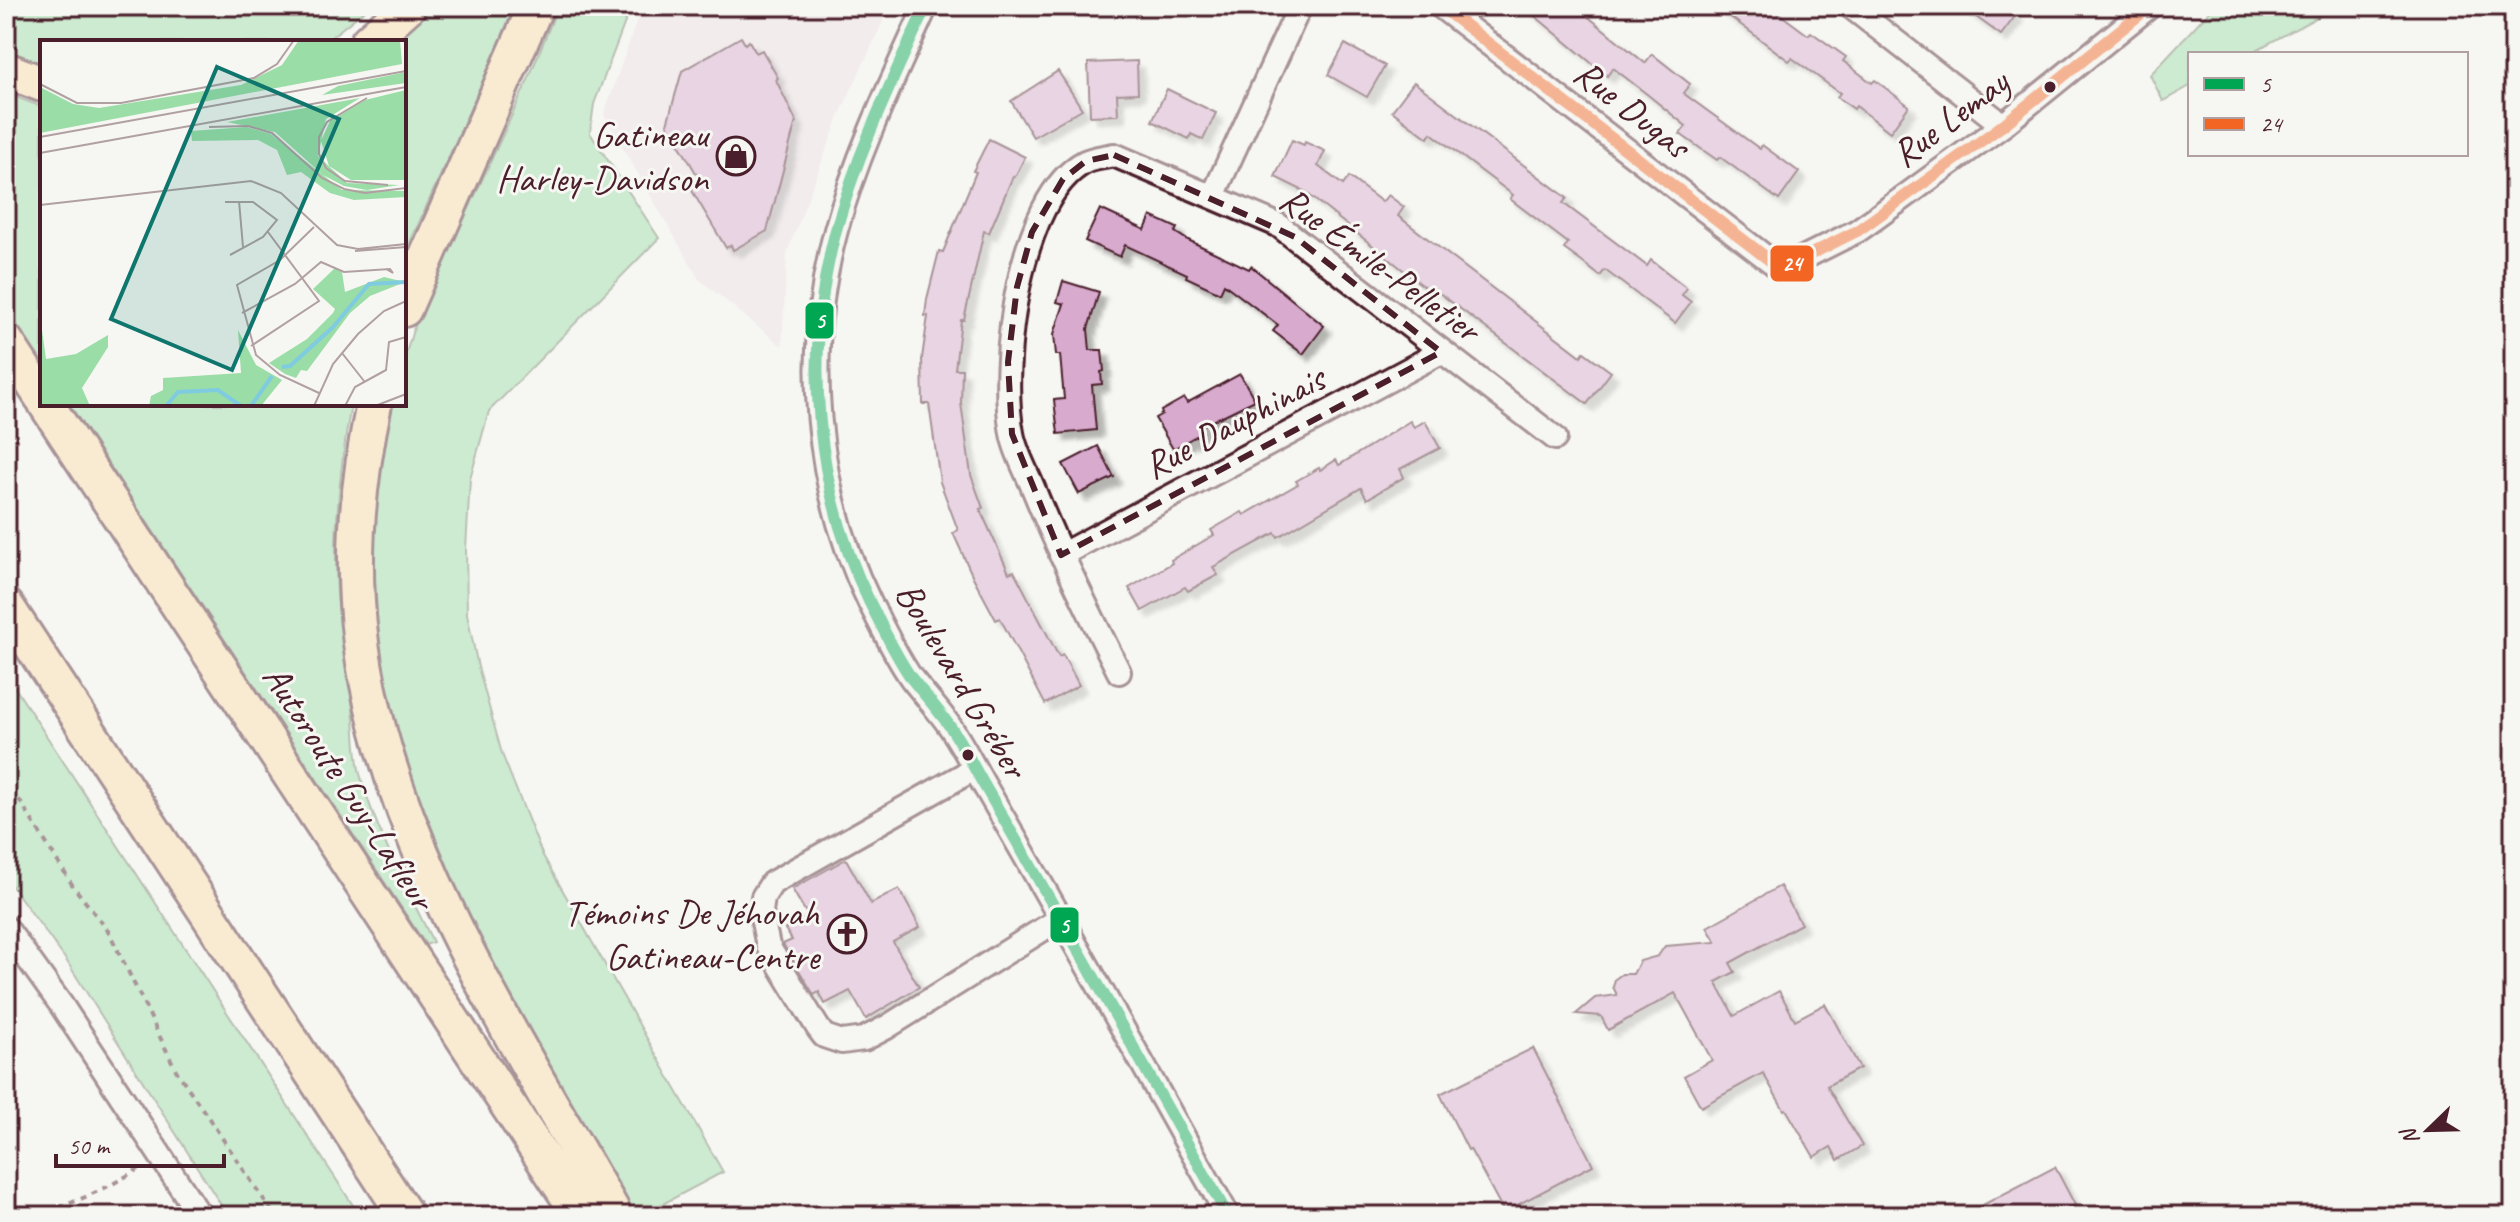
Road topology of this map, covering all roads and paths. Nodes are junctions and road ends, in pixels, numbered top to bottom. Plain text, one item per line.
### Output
1 (408, 6) edge
2 (536, 6) edge
3 (926, 6) edge
4 (942, 6) edge
5 (1300, 6) edge
6 (1440, 6) edge
7 (1850, 6) edge
8 (2150, 6) edge
9 (370, 40) edge
10 (6, 70) edge
11 (40, 83) edge
12 (2003, 125) junction
13 (870, 135) junction
14 (1213, 196) junction
15 (1781, 269) joint
16 (406, 304) edge
17 (6, 342) edge
18 (1441, 352) junction
19 (40, 394) edge
20 (47, 406) edge
21 (374, 406) edge
22 (1555, 438) dead end
23 (1061, 555) junction
24 (6, 606) edge
25 (1119, 672) dead end
26 (974, 769) junction
27 (6, 779) edge
28 (1061, 918) junction
29 (6, 928) edge
30 (160, 1155) junction
31 (36, 1216) edge
32 (200, 1216) edge
33 (275, 1216) edge
34 (406, 1216) edge
35 (581, 1216) edge
36 (615, 1216) edge
37 (1228, 1216) edge

1 - 9 highway
2 - 16 highway
3 - 13 street, Boulevard Gréber
4 - 13 street, Boulevard Gréber
5 - 14 street
6 - 15 street, Rue Dugas
7 - 12 street
8 - 12 street, Rue Lemay
10 - 11 highway
12 - 15 street, Rue Lemay
13 - 26 street, Boulevard Gréber
14 - 18 street, Rue Émile-Pelletier
14 - 23 street, Rue Émile-Pelletier
17 - 19 highway
18 - 22 street, Rue Émile-Pelletier
18 - 23 street, Rue Dauphinais
20 - 35 highway, Autoroute Guy-Lafleur
21 - 36 highway
23 - 25 street, Rue Émile-Pelletier
24 - 34 highway
26 - 28 street, Boulevard Gréber
26 - 28 street
27 - 33 path
28 - 37 street, Boulevard Gréber
29 - 30 street
30 - 31 path
30 - 32 street

